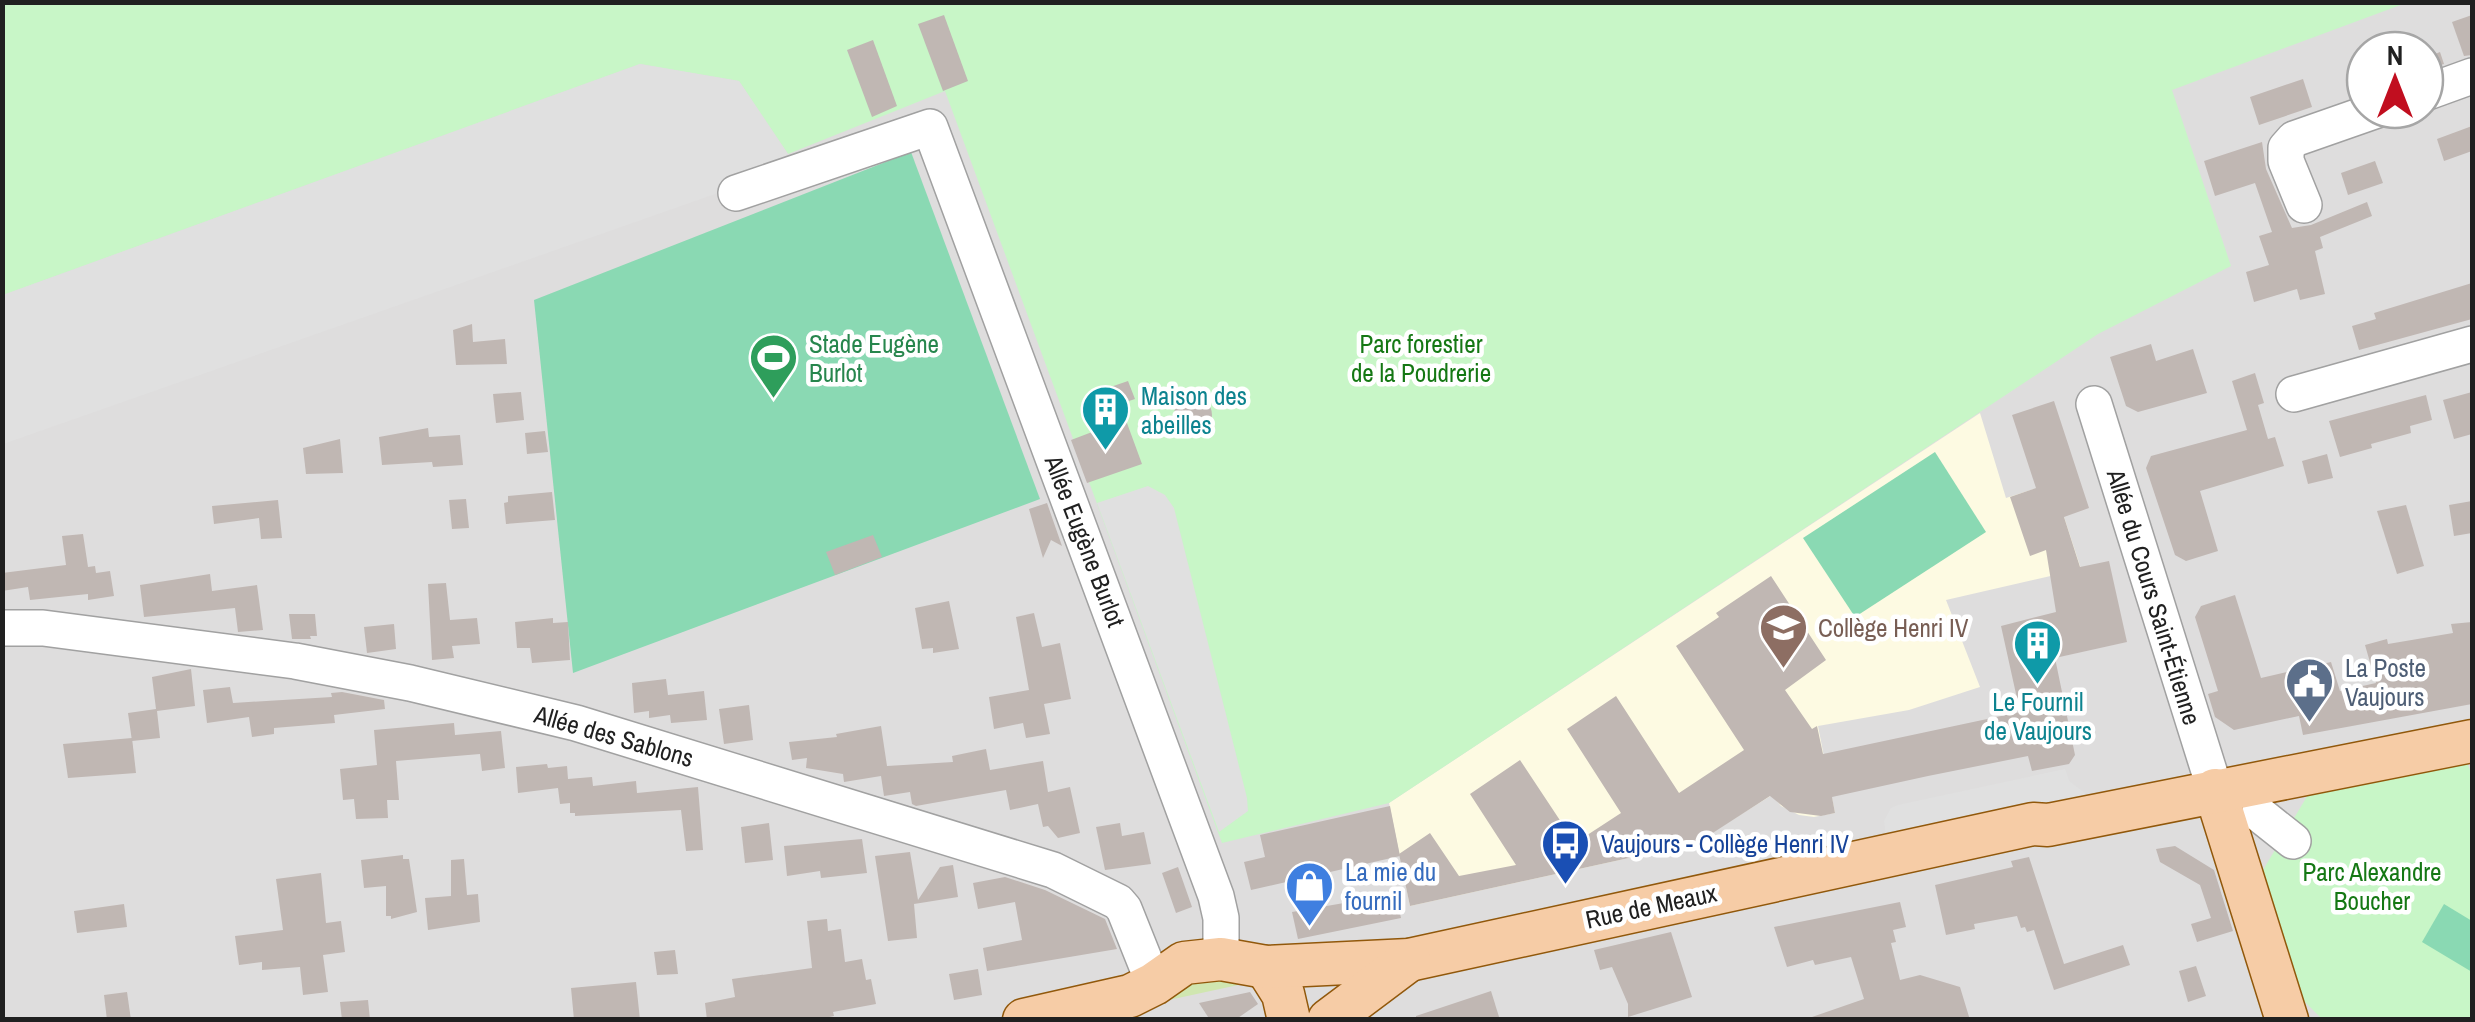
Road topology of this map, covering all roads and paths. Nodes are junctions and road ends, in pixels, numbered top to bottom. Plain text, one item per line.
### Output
1 (2472, 76) edge
2 (2445, 86) edge
3 (2345, 121) edge
4 (736, 193) dead end
5 (2304, 205) dead end
6 (2472, 344) edge
7 (2294, 394) dead end
8 (2094, 404) dead end
9 (2, 628) edge
10 (2472, 723) edge
11 (2472, 732) edge
12 (2472, 741) edge
13 (2203, 780) junction
14 (2265, 796) junction
15 (2293, 841) dead end
16 (2242, 876) junction
17 (1221, 958) junction
18 (1409, 960) junction
19 (1266, 967) junction
20 (1154, 984) junction
21 (1024, 1020) edge
22 (1289, 1020) edge
23 (1330, 1020) edge
24 (2288, 1020) edge

1 - 2 street
3 - 5 street
4 - 17 street, Allée Eugène Burlot
6 - 7 street
8 - 13 street, Allée du Cours Saint-Étienne
9 - 20 street, Allée des Sablons
10 - 13 main road, Rue de Meaux
11 - 13 main road, Rue de Meaux
12 - 14 main road, Rue de Meaux
13 - 14 main road, Rue de Meaux
13 - 16 main road
13 - 18 main road, Rue de Meaux
14 - 15 street
14 - 16 main road
16 - 24 main road
17 - 19 main road, Rue de Meaux
17 - 20 main road
18 - 19 main road, Rue de Meaux
18 - 23 main road
19 - 22 main road
20 - 21 main road

